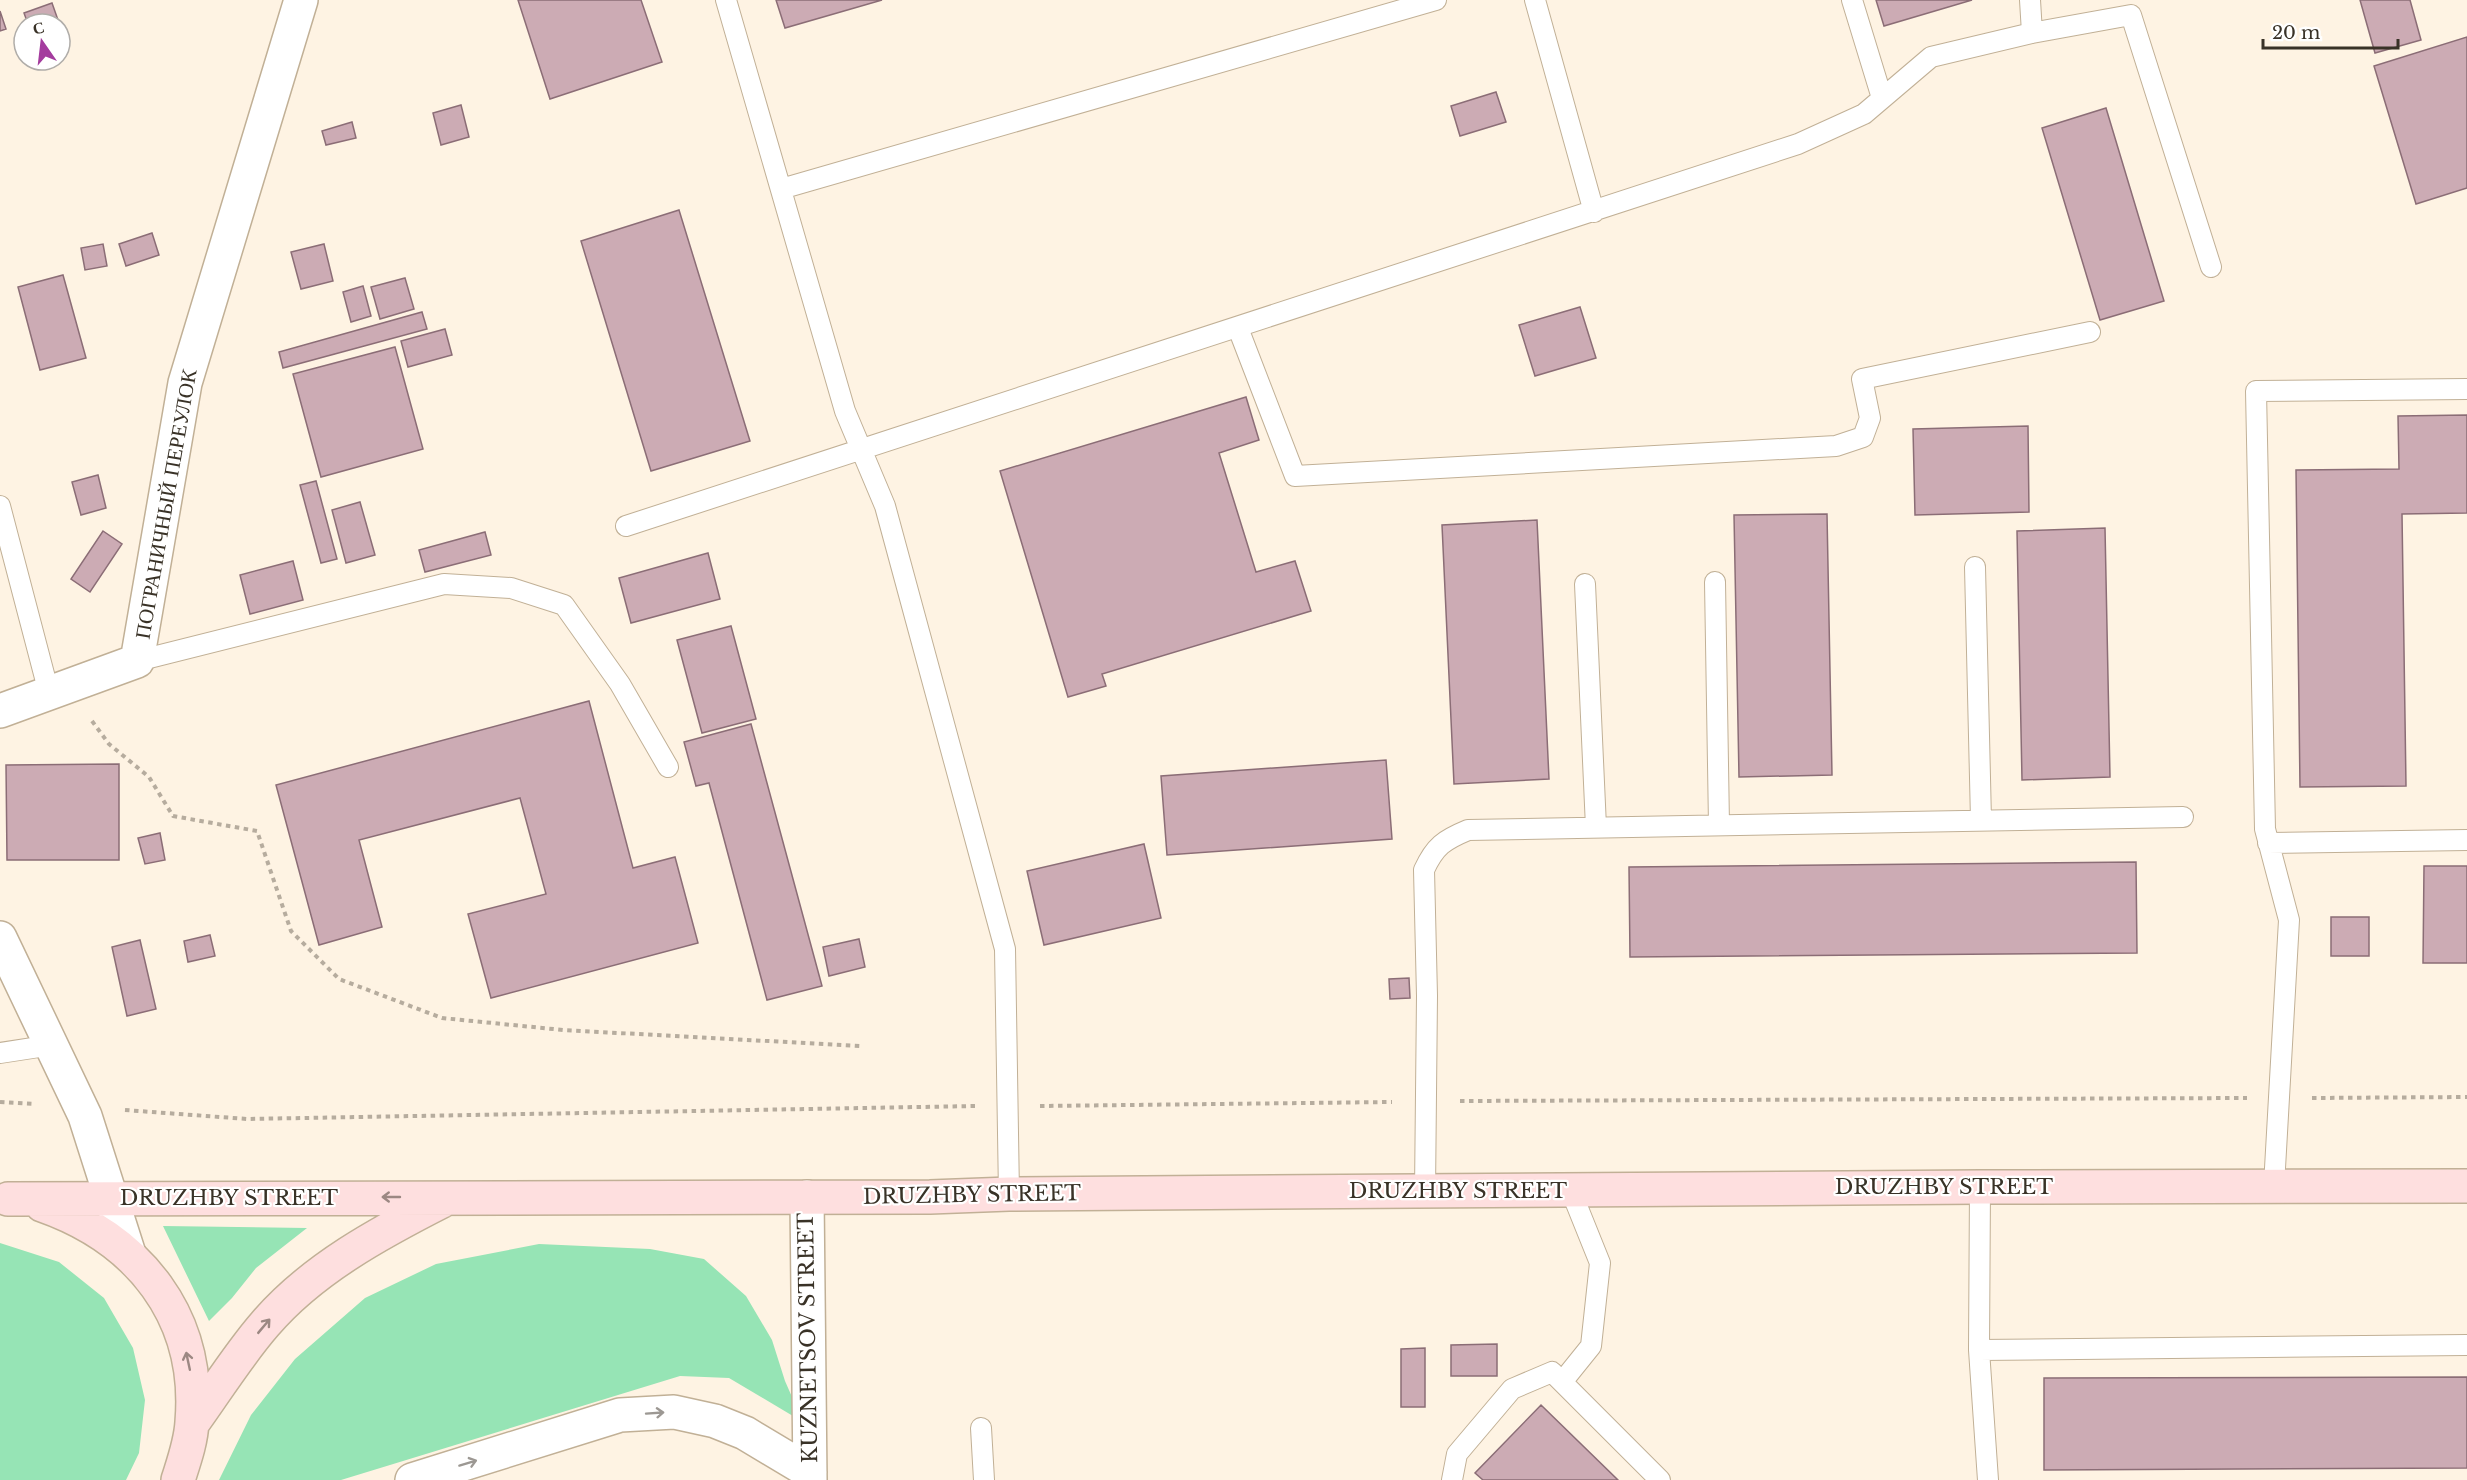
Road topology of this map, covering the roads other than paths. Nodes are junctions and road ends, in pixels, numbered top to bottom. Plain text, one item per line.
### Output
1 (301, 0) edge
2 (726, 0) edge
3 (1433, 0) edge
4 (1535, 0) edge
5 (1852, 0) edge
6 (2031, 0) edge
7 (2129, 8) edge
8 (2032, 33) junction
9 (1882, 98) junction
10 (781, 189) junction
11 (1594, 212) junction
12 (2211, 267) dead end
13 (1238, 328) junction
14 (2090, 332) dead end
15 (2467, 389) edge
16 (862, 450) junction
17 (0, 506) edge
18 (626, 526) dead end
19 (1975, 567) dead end
20 (1715, 582) dead end
21 (1585, 584) dead end
22 (137, 661) junction
23 (58, 690) junction
24 (0, 711) edge
25 (668, 767) dead end
26 (2183, 816) dead end
27 (1980, 820) junction
28 (1719, 825) junction
29 (1596, 827) junction
30 (2467, 840) edge
31 (2268, 843) junction
32 (0, 938) edge
33 (52, 1045) junction
34 (0, 1053) edge
35 (1980, 1186) junction
36 (2274, 1186) junction
37 (2467, 1186) edge
38 (1425, 1191) junction
39 (1571, 1191) junction
40 (1010, 1194) junction
41 (450, 1197) junction
42 (807, 1197) junction
43 (4, 1199) edge
44 (110, 1199) junction
45 (129, 1254) junction
46 (2467, 1346) edge
47 (1979, 1350) junction
48 (1562, 1382) junction
49 (192, 1424) junction
50 (981, 1428) dead end
51 (810, 1476) edge
52 (178, 1480) edge
53 (412, 1480) edge
54 (984, 1480) edge
55 (1452, 1480) edge
56 (1660, 1480) edge
57 (1988, 1480) edge

1 - 22 street, ПОГРАНИЧНЫЙ ПЕРЕУЛОК
2 - 10 lane
3 - 10 lane
4 - 11 lane
5 - 9 lane
6 - 8 lane
7 - 8 lane
7 - 12 lane
8 - 9 lane
9 - 11 lane
10 - 16 lane
11 - 13 lane
13 - 14 lane
13 - 16 lane
15 - 31 lane
16 - 18 lane
16 - 40 lane
17 - 23 lane
19 - 27 lane
20 - 28 lane
21 - 29 lane
22 - 23 street, ПОГРАНИЧНЫЙ ПЕРЕУЛОК
22 - 25 lane
23 - 24 street, ПОГРАНИЧНЫЙ ПЕРЕУЛОК
26 - 27 lane
27 - 28 lane
28 - 29 lane
29 - 38 lane
30 - 31 lane
31 - 36 lane
32 - 33 street
33 - 34 lane
33 - 44 street
35 - 36 main road, DRUZHBY STREET
35 - 39 main road, DRUZHBY STREET
35 - 47 lane
36 - 37 main road, DRUZHBY STREET
38 - 39 main road, DRUZHBY STREET
38 - 40 main road, DRUZHBY STREET
39 - 48 lane
40 - 42 main road, DRUZHBY STREET
41 - 42 main road, DRUZHBY STREET
41 -> 44 main road, DRUZHBY STREET
49 -> 41 main road, DRUZHBY STREET
42 - 51 street, KUZNETSOV STREET
43 - 44 main road, DRUZHBY STREET
43 - 45 main road
44 - 45 street
49 -> 45 main road
46 - 47 lane
47 - 57 lane
48 - 55 lane
48 - 56 lane
49 - 52 main road
50 - 54 lane
53 -> 51 street

